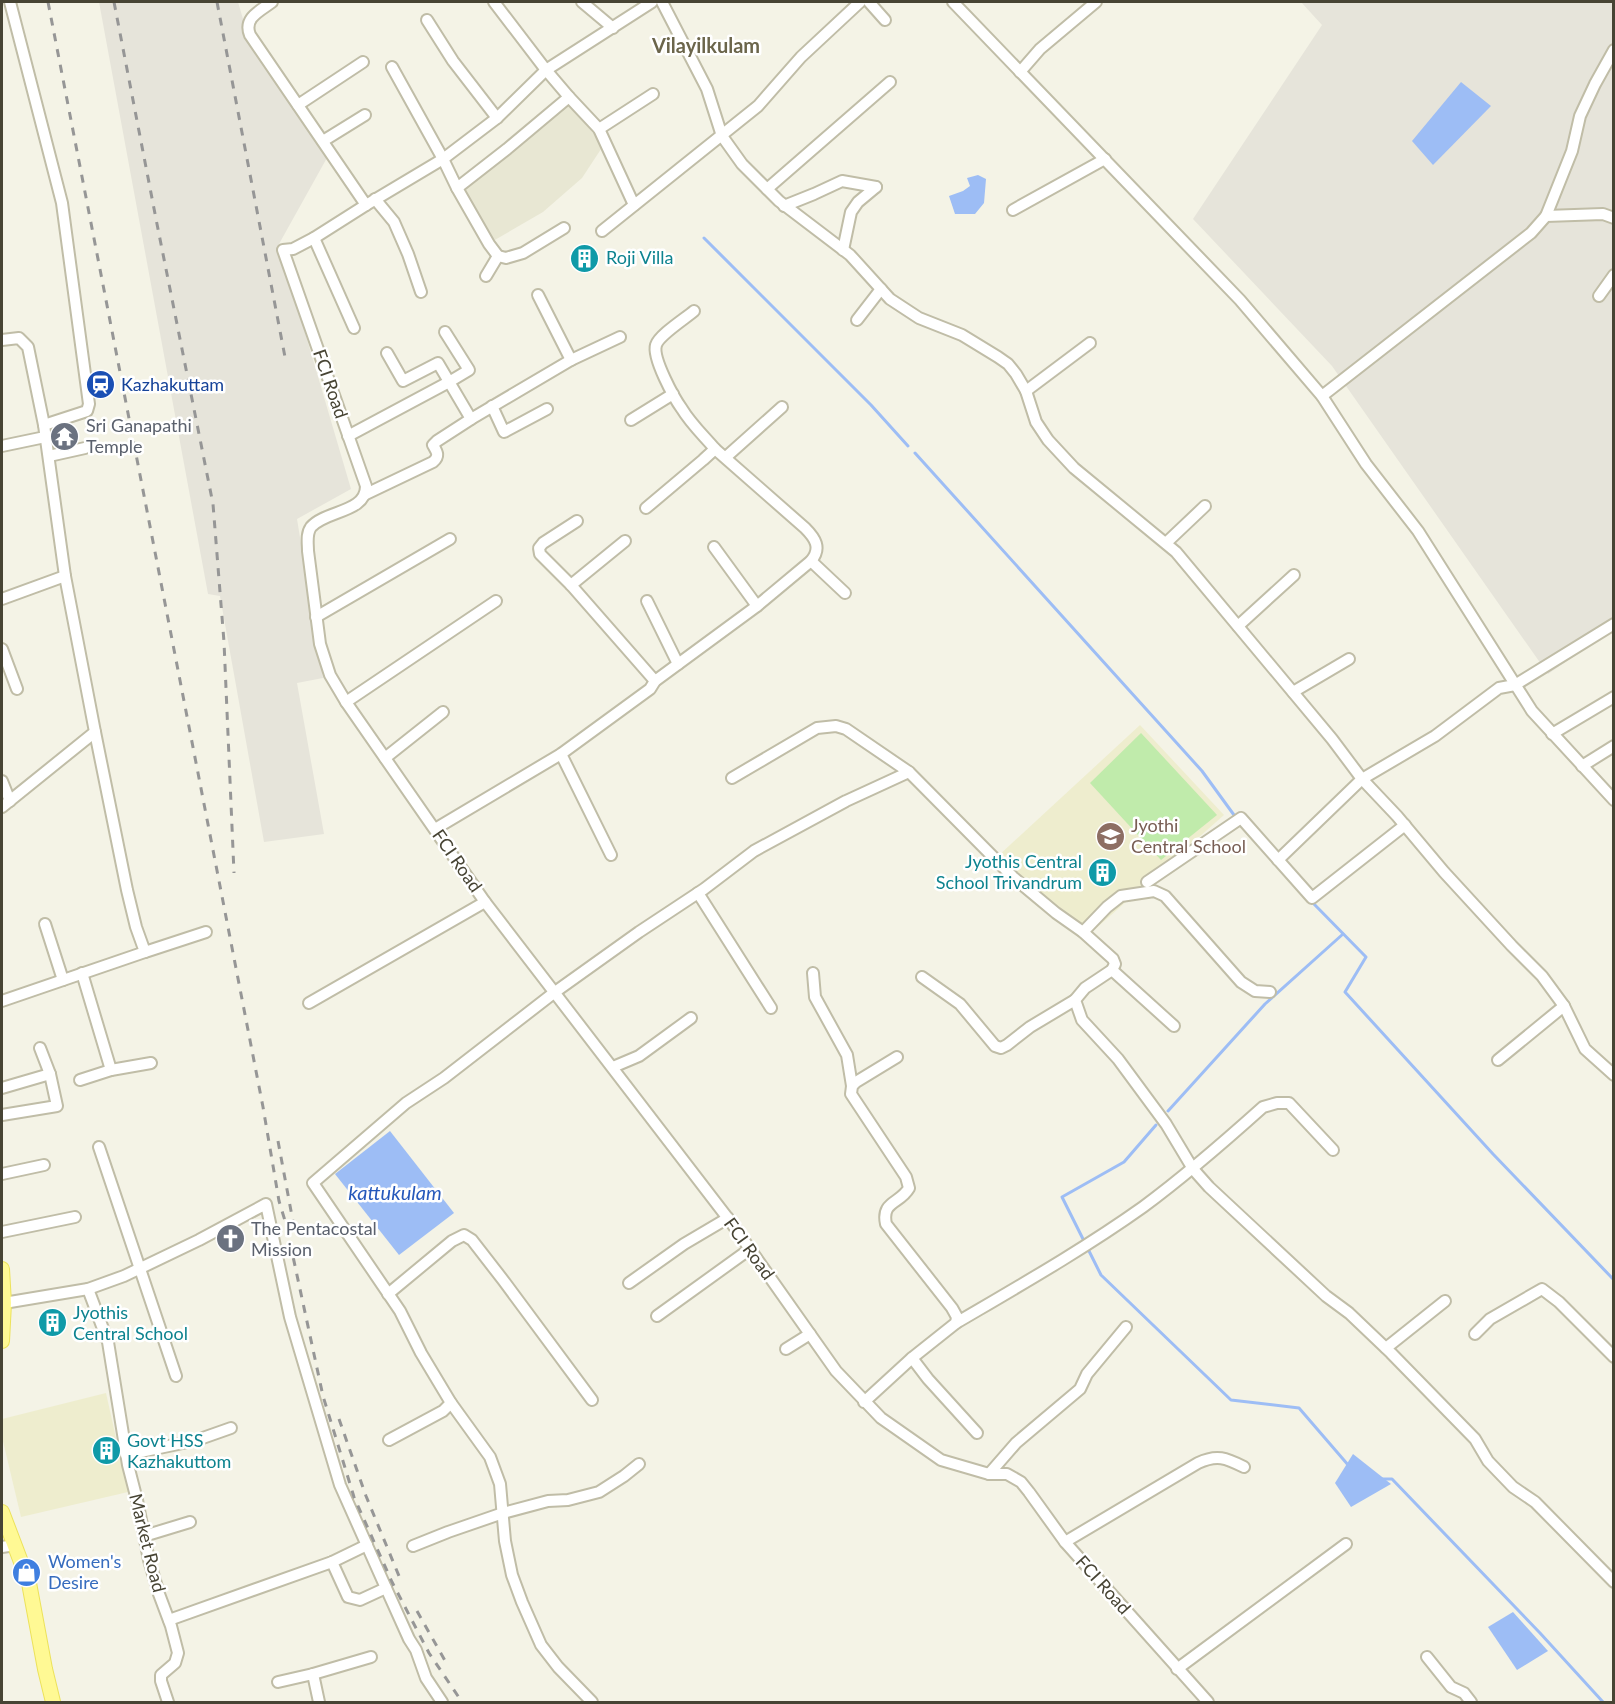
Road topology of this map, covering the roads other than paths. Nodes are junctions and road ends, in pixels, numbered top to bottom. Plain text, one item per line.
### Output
1 (10, 2) edge
2 (272, 2) edge
3 (494, 2) edge
4 (582, 2) edge
5 (652, 2) edge
6 (662, 2) edge
7 (860, 2) edge
8 (869, 2) edge
9 (953, 2) edge
10 (1096, 2) edge
11 (427, 20) dead end
12 (885, 20) dead end
13 (613, 28) junction
14 (1614, 50) edge
15 (363, 62) dead end
16 (392, 67) dead end
17 (546, 70) junction
18 (1020, 72) junction
19 (890, 82) dead end
20 (653, 94) dead end
21 (569, 97) junction
22 (298, 105) junction
23 (365, 115) dead end
24 (497, 118) junction
25 (599, 129) junction
26 (722, 136) junction
27 (323, 141) junction
28 (443, 159) junction
29 (1105, 159) junction
30 (457, 188) junction
31 (767, 189) junction
32 (370, 202) junction
33 (634, 205) junction
34 (784, 206) junction
35 (1013, 210) dead end
36 (1546, 216) junction
37 (1614, 218) edge
38 (564, 228) dead end
39 (602, 231) dead end
40 (314, 238) junction
41 (843, 250) junction
42 (498, 256) junction
43 (1614, 275) edge
44 (486, 276) dead end
45 (881, 289) junction
46 (422, 292) dead end
47 (538, 295) dead end
48 (1599, 296) dead end
49 (694, 311) dead end
50 (857, 320) dead end
51 (354, 328) dead end
52 (445, 332) dead end
53 (620, 338) dead end
54 (2, 340) edge
55 (1090, 343) dead end
56 (387, 353) dead end
57 (571, 360) junction
58 (449, 382) junction
59 (1026, 391) junction
60 (673, 394) junction
61 (1322, 396) junction
62 (492, 406) junction
63 (782, 407) dead end
64 (547, 409) dead end
65 (471, 418) junction
66 (631, 420) dead end
67 (44, 425) junction
68 (348, 436) junction
69 (45, 437) junction
70 (2, 446) edge
71 (85, 448) dead end
72 (715, 449) junction
73 (49, 456) junction
74 (726, 458) junction
75 (366, 494) junction
76 (1205, 506) dead end
77 (645, 508) dead end
78 (577, 521) dead end
79 (450, 539) dead end
80 (625, 541) dead end
81 (1166, 543) junction
82 (714, 547) dead end
83 (811, 561) junction
84 (1294, 575) dead end
85 (65, 576) junction
86 (572, 585) junction
87 (846, 593) dead end
88 (2, 599) edge
89 (496, 601) dead end
90 (647, 601) dead end
91 (757, 606) junction
92 (316, 617) junction
93 (1614, 624) edge
94 (1238, 626) junction
95 (2, 649) edge
96 (1349, 659) dead end
97 (678, 664) junction
98 (655, 681) junction
99 (1515, 685) junction
100 (17, 689) dead end
101 (1293, 692) junction
102 (1614, 697) edge
103 (346, 702) junction
104 (443, 712) dead end
105 (95, 732) junction
106 (1552, 734) junction
107 (1614, 746) edge
108 (561, 754) junction
109 (385, 758) junction
110 (1582, 766) junction
111 (909, 772) junction
112 (732, 778) dead end
113 (1362, 779) junction
114 (2, 782) edge
115 (1614, 800) edge
116 (6, 804) edge
117 (1405, 825) junction
118 (435, 829) junction
119 (611, 855) dead end
120 (1278, 860) junction
121 (1147, 882) dead end
122 (698, 893) junction
123 (485, 902) junction
124 (45, 924) dead end
125 (206, 932) dead end
126 (1083, 932) junction
127 (145, 952) junction
128 (1113, 970) junction
129 (82, 973) junction
130 (813, 973) dead end
131 (922, 978) dead end
132 (63, 980) junction
133 (555, 992) junction
134 (1270, 992) dead end
135 (1075, 1000) junction
136 (2, 1001) edge
137 (309, 1003) dead end
138 (1564, 1006) junction
139 (771, 1008) dead end
140 (691, 1018) dead end
141 (1174, 1026) dead end
142 (40, 1048) dead end
143 (897, 1057) dead end
144 (1498, 1060) dead end
145 (151, 1063) dead end
146 (613, 1067) junction
147 (111, 1071) junction
148 (50, 1074) junction
149 (1614, 1076) edge
150 (80, 1080) dead end
151 (852, 1086) junction
152 (2, 1088) edge
153 (2, 1115) edge
154 (99, 1147) dead end
155 (1333, 1150) dead end
156 (44, 1166) dead end
157 (1193, 1169) junction
158 (2, 1174) edge
159 (75, 1217) dead end
160 (728, 1218) junction
161 (2, 1233) edge
162 (750, 1249) junction
163 (138, 1268) junction
164 (2, 1269) edge
165 (629, 1282) dead end
166 (88, 1290) junction
167 (388, 1294) junction
168 (1445, 1301) dead end
169 (4, 1303) junction
170 (657, 1316) dead end
171 (956, 1323) junction
172 (1126, 1327) dead end
173 (810, 1334) junction
174 (1475, 1334) dead end
175 (2, 1341) edge
176 (1386, 1348) junction
177 (786, 1349) dead end
178 (1614, 1357) edge
179 (912, 1358) junction
180 (176, 1376) dead end
181 (592, 1401) dead end
182 (864, 1402) junction
183 (450, 1403) junction
184 (231, 1428) dead end
185 (977, 1433) dead end
186 (389, 1440) dead end
187 (126, 1455) junction
188 (639, 1464) dead end
189 (1244, 1467) dead end
190 (989, 1474) junction
191 (2, 1512) edge
192 (503, 1513) junction
193 (190, 1522) dead end
194 (144, 1536) junction
195 (1065, 1542) junction
196 (1346, 1544) dead end
197 (367, 1545) junction
198 (8, 1546) edge
199 (413, 1546) dead end
200 (332, 1562) junction
201 (1614, 1582) edge
202 (386, 1588) junction
203 (168, 1620) junction
204 (371, 1657) dead end
205 (1426, 1657) dead end
206 (1177, 1669) junction
207 (313, 1674) junction
208 (278, 1682) dead end
209 (53, 1702) edge
210 (168, 1702) edge
211 (319, 1702) edge
212 (442, 1702) edge
213 (592, 1702) edge
214 (1208, 1702) edge
215 (1471, 1702) edge

1 - 67 street
2 - 22 street
3 - 17 street
4 - 13 street
5 - 13 street, FCI Road
6 - 26 street
7 - 26 street
8 - 12 street
9 - 18 street
10 - 18 street
11 - 24 street
13 - 17 street, FCI Road
14 - 36 street
15 - 22 street
16 - 28 street
17 - 21 street
17 - 24 street, FCI Road
18 - 29 street
19 - 31 street
20 - 25 street
21 - 25 street
21 - 30 street
22 - 27 street
23 - 27 street
24 - 28 street, FCI Road
25 - 33 street
26 - 31 street
26 - 33 street
27 - 32 street
28 - 30 street
28 - 32 street, FCI Road
29 - 35 street
29 - 61 street
30 - 42 street
31 - 34 street
32 - 40 street, FCI Road
32 - 46 street
33 - 39 street
34 - 41 street
34 - 41 street
36 - 37 street
36 - 61 street
38 - 42 street
40 - 51 street
40 - 68 street, FCI Road
41 - 45 street
42 - 44 street
43 - 48 street
45 - 50 street
45 - 59 street
47 - 57 street
49 - 60 street
52 - 58 street
53 - 57 street
54 - 67 street
55 - 59 street
56 - 58 street
57 - 62 street
58 - 65 street
58 - 68 street
59 - 81 street
60 - 66 street
60 - 72 street
61 - 99 street
62 - 64 street
62 - 65 street
63 - 74 street
65 - 75 street
67 - 69 street
68 - 75 street, FCI Road
69 - 70 street
69 - 73 street
71 - 73 street
72 - 74 street
72 - 77 street
73 - 85 street
74 - 83 street
75 - 92 street, FCI Road
76 - 81 street
78 - 86 street
79 - 92 street
80 - 86 street
81 - 94 street
82 - 91 street
83 - 87 street
83 - 91 street
84 - 94 street
85 - 88 street
85 - 105 street
86 - 98 street
89 - 103 street
90 - 97 street
91 - 97 street
92 - 103 street, FCI Road
93 - 99 street
94 - 101 street
95 - 100 street
96 - 101 street
97 - 98 street
98 - 108 street
99 - 106 street
99 - 113 street
101 - 113 street
102 - 106 street
103 - 109 street, FCI Road
104 - 109 street
105 - 116 street
105 - 127 street
106 - 110 street
107 - 110 street
108 - 118 street
108 - 119 street
109 - 118 street, FCI Road
110 - 115 street
111 - 112 street
111 - 122 street
111 - 126 street
113 - 117 street
113 - 120 street
114 - 116 street
117 - 120 street
117 - 138 street
118 - 123 street, FCI Road
120 - 121 street
122 - 133 street
122 - 139 street
123 - 133 street, FCI Road
123 - 137 street
124 - 132 street
125 - 127 street
126 - 128 street
126 - 134 street
127 - 129 street
128 - 135 street
128 - 141 street
129 - 132 street
129 - 147 street
130 - 151 street
131 - 135 street
132 - 136 street
133 - 146 street, FCI Road
133 - 167 street
135 - 157 street
138 - 144 street
138 - 149 street
140 - 146 street
142 - 148 street
143 - 151 street
145 - 147 street
146 - 160 street, FCI Road
147 - 150 street
148 - 152 street
148 - 153 street
151 - 171 street
154 - 163 street
155 - 157 street
156 - 158 street
157 - 171 street
157 - 176 street
159 - 161 street
160 - 162 street, FCI Road
160 - 165 street
162 - 170 street
162 - 173 street, FCI Road
163 - 166 street
163 - 180 street
163 - 197 street
164 - 169 main road
166 - 169 street
166 - 187 street, Market Road
167 - 181 street
167 - 183 street
168 - 176 street
169 - 175 main road
171 - 179 street
172 - 190 street
173 - 177 street
173 - 182 street, FCI Road
174 - 178 street
176 - 201 street
179 - 182 street
179 - 185 street
182 - 190 street, FCI Road
183 - 186 street
183 - 192 street
184 - 187 street
187 - 194 street, Market Road
188 - 192 street
189 - 195 street
190 - 195 street, FCI Road
191 - 198 main road
192 - 199 street
192 - 213 street
193 - 194 street
194 - 203 street, Market Road
195 - 206 street, FCI Road
196 - 206 street
197 - 200 street
197 - 202 street
198 - 209 main road
200 - 202 street
200 - 203 street
202 - 212 street
203 - 210 street, Market Road
204 - 207 street
205 - 215 street
206 - 214 street, FCI Road
207 - 208 street
207 - 211 street

